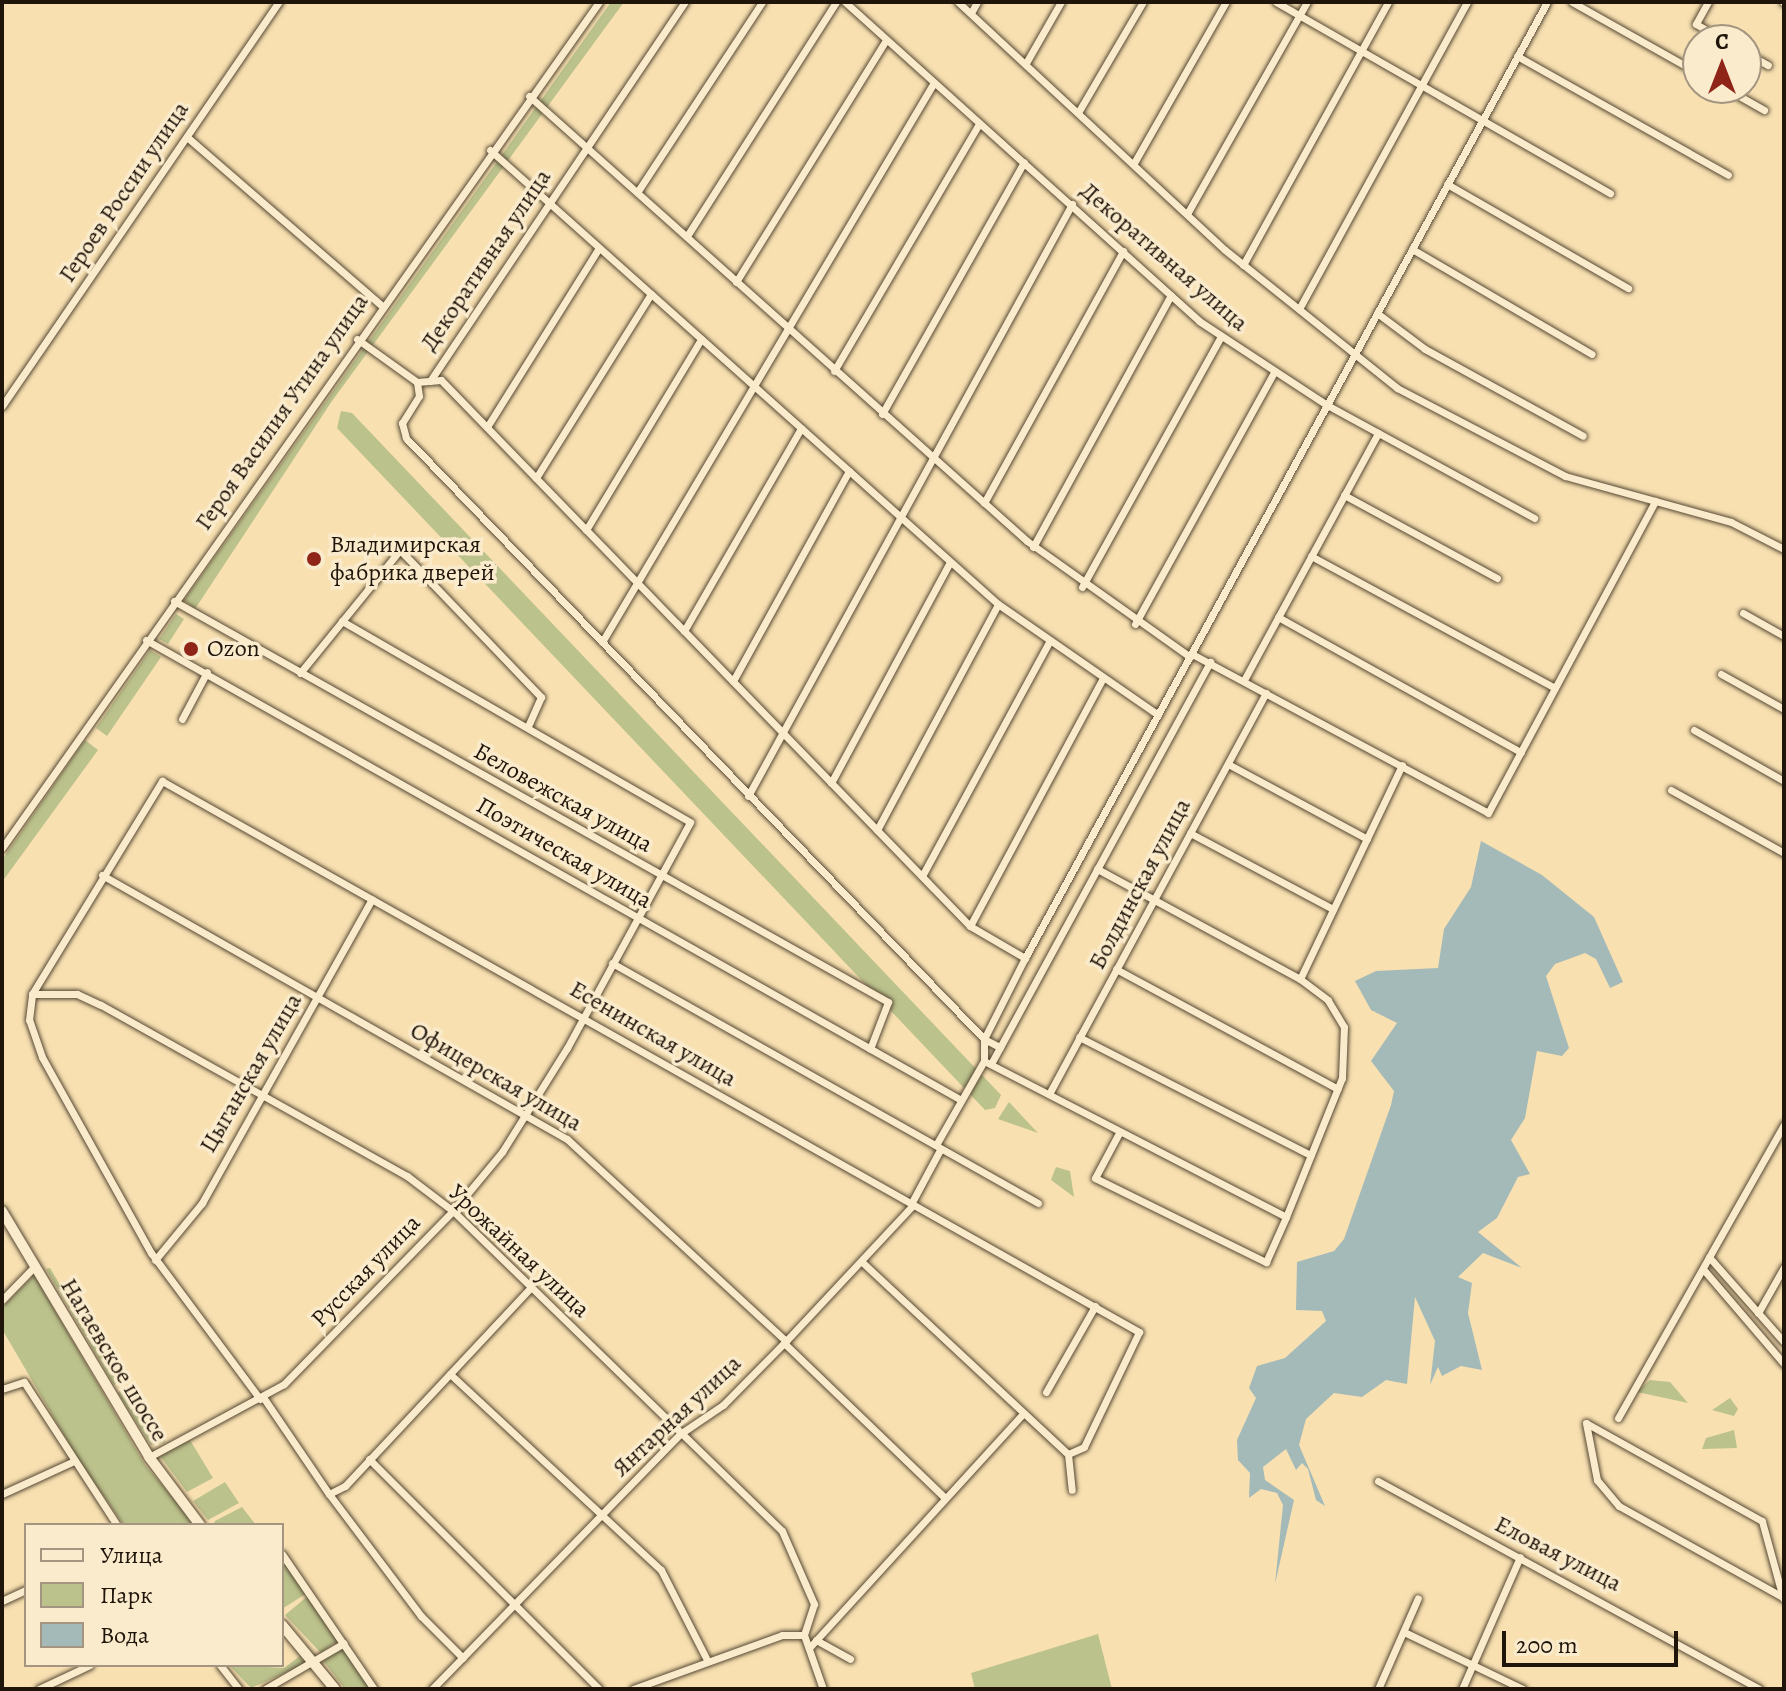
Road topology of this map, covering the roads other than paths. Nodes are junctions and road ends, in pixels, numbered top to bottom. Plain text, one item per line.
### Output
1 (279, 2) edge
2 (599, 2) edge
3 (685, 2) edge
4 (762, 2) edge
5 (836, 2) edge
6 (845, 2) edge
7 (958, 2) edge
8 (977, 2) edge
9 (1061, 2) edge
10 (1143, 2) edge
11 (1226, 2) edge
12 (1276, 2) edge
13 (1307, 2) edge
14 (1388, 2) edge
15 (1467, 2) edge
16 (1547, 2) edge
17 (1572, 2) edge
18 (1708, 2) edge
19 (971, 13) junction
20 (1299, 15) junction
21 (1696, 24) edge
22 (886, 40) junction
23 (1361, 51) junction
24 (1517, 56) junction
25 (1762, 62) edge
26 (1026, 63) junction
27 (1682, 64) edge
28 (1768, 65) dead end
29 (933, 84) junction
30 (1421, 86) junction
31 (529, 96) junction
32 (1753, 104) edge
33 (1764, 110) dead end
34 (1079, 111) junction
35 (1481, 122) junction
36 (979, 124) junction
37 (187, 137) junction
38 (588, 145) junction
39 (490, 150) junction
40 (1024, 162) junction
41 (1134, 163) junction
42 (1728, 175) dead end
43 (1447, 184) junction
44 (638, 191) junction
45 (1610, 193) dead end
46 (548, 202) junction
47 (1072, 204) junction
48 (1187, 214) junction
49 (687, 236) junction
50 (599, 248) junction
51 (1412, 249) junction
52 (1123, 251) junction
53 (1243, 265) junction
54 (736, 282) junction
55 (1628, 288) dead end
56 (651, 294) junction
57 (1171, 295) junction
58 (381, 305) junction
59 (1299, 309) junction
60 (1377, 313) junction
61 (786, 328) junction
62 (1221, 336) junction
63 (357, 339) junction
64 (701, 339) junction
65 (1355, 354) junction
66 (1592, 354) dead end
67 (834, 371) junction
68 (1274, 372) junction
69 (430, 381) junction
70 (417, 382) junction
71 (752, 384) junction
72 (1327, 405) junction
73 (2, 406) edge
74 (882, 414) junction
75 (487, 427) junction
76 (801, 428) junction
77 (1378, 433) junction
78 (1583, 436) dead end
79 (933, 458) junction
80 (849, 471) junction
81 (536, 478) junction
82 (1344, 495) junction
83 (1655, 501) junction
84 (984, 503) junction
85 (900, 517) junction
86 (1534, 518) dead end
87 (586, 530) junction
88 (1033, 547) junction
89 (1784, 549) edge
90 (1311, 556) junction
91 (950, 562) junction
92 (1497, 578) dead end
93 (637, 582) junction
94 (1082, 587) junction
95 (174, 601) junction
96 (998, 604) junction
97 (1743, 613) dead end
98 (1278, 617) junction
99 (342, 621) junction
100 (1135, 624) junction
101 (684, 631) junction
102 (1784, 636) edge
103 (146, 640) junction
104 (602, 642) junction
105 (1049, 642) junction
106 (1191, 656) junction
107 (1210, 662) junction
108 (207, 672) junction
109 (300, 673) junction
110 (1721, 674) dead end
111 (1102, 680) junction
112 (1244, 680) junction
113 (733, 681) junction
114 (1555, 688) junction
115 (1266, 693) junction
116 (1784, 709) edge
117 (1157, 714) junction
118 (182, 719) dead end
119 (528, 726) junction
120 (1694, 730) dead end
121 (783, 733) junction
122 (1521, 752) junction
123 (1228, 764) junction
124 (1402, 765) junction
125 (1784, 781) edge
126 (831, 783) junction
127 (1671, 790) dead end
128 (748, 796) junction
129 (877, 830) junction
130 (1190, 833) junction
131 (1367, 839) junction
132 (2, 848) edge
133 (1784, 853) edge
134 (1097, 869) junction
135 (102, 875) junction
136 (660, 876) junction
137 (922, 876) junction
138 (372, 899) junction
139 (1154, 900) junction
140 (1333, 909) junction
141 (637, 917) junction
142 (970, 926) junction
143 (1025, 958) junction
144 (612, 963) junction
145 (1116, 969) junction
146 (1300, 979) junction
147 (32, 994) junction
148 (317, 998) junction
149 (584, 1017) junction
150 (1079, 1037) junction
151 (984, 1039) junction
152 (1000, 1047) junction
153 (870, 1049) junction
154 (988, 1062) junction
155 (1338, 1089) junction
156 (1049, 1094) junction
157 (261, 1095) junction
158 (961, 1100) junction
159 (525, 1116) junction
160 (1784, 1124) edge
161 (1119, 1133) junction
162 (938, 1148) junction
163 (1311, 1155) junction
164 (1038, 1203) dead end
165 (912, 1205) junction
166 (2, 1211) edge
167 (453, 1211) junction
168 (1286, 1217) junction
169 (1709, 1257) junction
170 (155, 1260) junction
171 (862, 1262) junction
172 (35, 1266) junction
173 (1784, 1267) edge
174 (1703, 1269) junction
175 (531, 1287) junction
176 (2, 1300) edge
177 (1095, 1306) junction
178 (1758, 1313) junction
179 (785, 1342) junction
180 (1784, 1342) edge
181 (1784, 1364) edge
182 (450, 1374) junction
183 (2, 1389) edge
184 (1046, 1392) dead end
185 (261, 1398) junction
186 (1021, 1416) junction
187 (1618, 1418) dead end
188 (680, 1434) junction
189 (1068, 1454) junction
190 (149, 1457) junction
191 (369, 1459) junction
192 (74, 1461) junction
193 (1378, 1481) dead end
194 (1072, 1490) dead end
195 (2, 1494) edge
196 (329, 1494) junction
197 (945, 1498) junction
198 (598, 1518) junction
199 (116, 1523) edge
200 (198, 1523) edge
201 (284, 1557) edge
202 (1520, 1557) junction
203 (24, 1591) edge
204 (1418, 1598) dead end
205 (1784, 1598) edge
206 (2, 1601) edge
207 (516, 1604) junction
208 (284, 1627) edge
209 (1404, 1632) junction
210 (804, 1635) junction
211 (816, 1640) junction
212 (344, 1643) junction
213 (809, 1648) junction
214 (463, 1658) junction
215 (850, 1659) dead end
216 (707, 1660) junction
217 (1474, 1660) junction
218 (314, 1663) junction
219 (86, 1667) edge
220 (222, 1667) edge
221 (39, 1689) edge
222 (239, 1689) edge
223 (265, 1689) edge
224 (335, 1689) edge
225 (374, 1689) edge
226 (432, 1689) edge
227 (599, 1689) edge
228 (633, 1689) edge
229 (823, 1689) edge
230 (1378, 1689) edge
231 (1462, 1689) edge
232 (1523, 1689) edge
233 (1759, 1689) edge

1 - 37 street, Героев России улица
2 - 31 street, Героя Василия Утина улица
3 - 38 street, Декоративная улица
4 - 44 street
5 - 49 street
6 - 22 street, Декоративная улица
7 - 19 street
8 - 19 street
9 - 26 street
10 - 34 street
11 - 41 street
12 - 20 street
13 - 20 street
14 - 23 street
15 - 30 street
16 - 24 street
17 - 27 street
18 - 21 street
19 - 26 street
20 - 23 street
20 - 48 street
22 - 29 street, Декоративная улица
22 - 54 street
23 - 30 street
23 - 53 street
24 - 35 street
24 - 42 street
25 - 28 street
26 - 34 street
29 - 36 street, Декоративная улица
29 - 61 street
30 - 35 street
30 - 59 street
31 - 38 street
31 - 39 street, Героя Василия Утина улица
32 - 33 street
34 - 41 street
35 - 43 street
35 - 45 street
36 - 40 street, Декоративная улица
36 - 67 street
37 - 58 street
37 - 73 street, Героев России улица
38 - 44 street
38 - 46 street, Декоративная улица
39 - 46 street
39 - 58 street, Героя Василия Утина улица
40 - 47 street, Декоративная улица
40 - 74 street
41 - 48 street
43 - 51 street
43 - 55 street
44 - 49 street
46 - 50 street
46 - 69 street, Декоративная улица
47 - 52 street, Декоративная улица
47 - 79 street
48 - 53 street
49 - 54 street
50 - 56 street
50 - 75 street
51 - 60 street
51 - 66 street
52 - 57 street, Декоративная улица
52 - 84 street
53 - 59 street
54 - 61 street
56 - 64 street
56 - 81 street
57 - 62 street, Декоративная улица
57 - 88 street
58 - 63 street, Героя Василия Утина улица
59 - 65 street
60 - 65 street
60 - 78 street
61 - 67 street
61 - 71 street
62 - 68 street, Декоративная улица
62 - 94 street
63 - 70 street
63 - 95 street, Героя Василия Утина улица
64 - 71 street
64 - 87 street
65 - 72 street
65 - 83 street
67 - 74 street
68 - 72 street, Декоративная улица
68 - 100 street
69 - 70 street
69 - 75 street
70 - 104 street
71 - 76 street
71 - 93 street
72 - 77 street, Декоративная улица
72 - 106 street
74 - 79 street
75 - 81 street
76 - 80 street
76 - 101 street
77 - 82 street
77 - 86 street, Декоративная улица
79 - 84 street
79 - 85 street
80 - 85 street
80 - 113 street
81 - 87 street
82 - 90 street
82 - 92 street
83 - 89 street
83 - 114 street
84 - 88 street
85 - 91 street
85 - 121 street
87 - 93 street
88 - 94 street
90 - 98 street
90 - 114 street
91 - 96 street
91 - 126 street
93 - 101 street
93 - 104 street
94 - 100 street
95 - 103 street, Героя Василия Утина улица
95 - 109 street, Беловежская улица
96 - 105 street
96 - 129 street
97 - 102 street
98 - 112 street
98 - 122 street
99 - 109 street
99 - 119 street
99 - 119 street
100 - 106 street
101 - 113 street
103 - 108 street, Поэтическая улица
103 - 132 street, Героя Василия Утина улица
104 - 128 street
105 - 111 street
105 - 137 street
106 - 107 street
106 - 117 street
107 - 112 street
107 - 134 street, Янтарная улица
108 - 118 street
108 - 141 street, Поэтическая улица
109 - 136 street, Беловежская улица
110 - 116 street
111 - 117 street
111 - 142 street
112 - 115 street
113 - 121 street
114 - 122 street
115 - 123 street, Болдинская улица
115 - 124 street
117 - 143 street
119 - 136 street, Русская улица
120 - 125 street
121 - 126 street
121 - 128 street
122 - 124 street
123 - 130 street, Болдинская улица
123 - 131 street
124 - 131 street
126 - 129 street
127 - 133 street
128 - 151 street
129 - 137 street
130 - 139 street, Болдинская улица
130 - 140 street
131 - 140 street
134 - 139 street
134 - 152 street, Янтарная улица
135 - 138 street, Есенинская улица
135 - 147 street
135 - 148 street, Офицерская улица
136 - 141 street, Русская улица
136 - 153 street, Беловежская улица
137 - 142 street
138 - 148 street, Цыганская улица
138 - 149 street, Есенинская улица
139 - 145 street, Болдинская улица
139 - 146 street
140 - 146 street
141 - 144 street, Русская улица
141 - 153 street, Поэтическая улица
142 - 143 street
143 - 151 street
144 - 149 street, Русская улица
144 - 162 street
145 - 150 street, Болдинская улица
145 - 155 street
146 - 155 street
147 - 157 street, Урожайная улица
147 - 170 street
148 - 157 street, Цыганская улица
148 - 159 street, Офицерская улица
149 - 159 street, Русская улица
149 - 165 street, Есенинская улица
150 - 156 street, Болдинская улица
150 - 163 street
151 - 152 street
151 - 154 street
152 - 154 street, Янтарная улица
153 - 158 street, Поэтическая улица
154 - 156 street
154 - 158 street, Янтарная улица
155 - 163 street
156 - 161 street
157 - 167 street, Урожайная улица
157 - 170 street, Цыганская улица
158 - 162 street, Янтарная улица
159 - 167 street, Русская улица
159 - 179 street, Офицерская улица
160 - 169 street
161 - 168 street
161 - 168 street
162 - 164 street
162 - 165 street, Янтарная улица
163 - 168 street
165 - 171 street, Янтарная улица
165 - 177 street, Есенинская улица
166 - 172 street, Нагаевское шоссе
167 - 175 street, Урожайная улица
167 - 185 street, Русская улица
169 - 174 street
169 - 178 street
170 - 185 street
171 - 179 street, Янтарная улица
171 - 186 street
172 - 176 street
172 - 190 street, Нагаевское шоссе
173 - 178 street
174 - 181 street
174 - 187 street
175 - 182 street
175 - 188 street, Урожайная улица
177 - 184 street
177 - 189 street, Есенинская улица
178 - 180 street
179 - 188 street, Янтарная улица
179 - 197 street, Офицерская улица
182 - 191 street
182 - 198 street
183 - 192 street
185 - 190 street, Русская улица
185 - 196 street
186 - 189 street
186 - 197 street
188 - 198 street, Янтарная улица
188 - 210 street, Урожайная улица
189 - 194 street
190 - 200 street, Нагаевское шоссе
191 - 196 street
191 - 207 street
192 - 195 street
192 - 199 street
193 - 202 street, Еловая улица
196 - 214 street
197 - 211 street
198 - 207 street, Янтарная улица
198 - 216 street
201 - 212 street
202 - 217 street
202 - 233 street, Еловая улица
203 - 206 street
204 - 209 street
205 - 205 street
207 - 214 street, Янтарная улица
207 - 227 street
208 - 218 street
209 - 217 street
209 - 230 street
210 - 213 street
210 - 216 street
211 - 213 street
211 - 215 street
212 - 218 street
212 - 225 street
213 - 229 street
214 - 226 street, Янтарная улица
216 - 228 street
217 - 231 street
217 - 232 street
218 - 223 street
218 - 224 street
219 - 221 street
220 - 222 street

